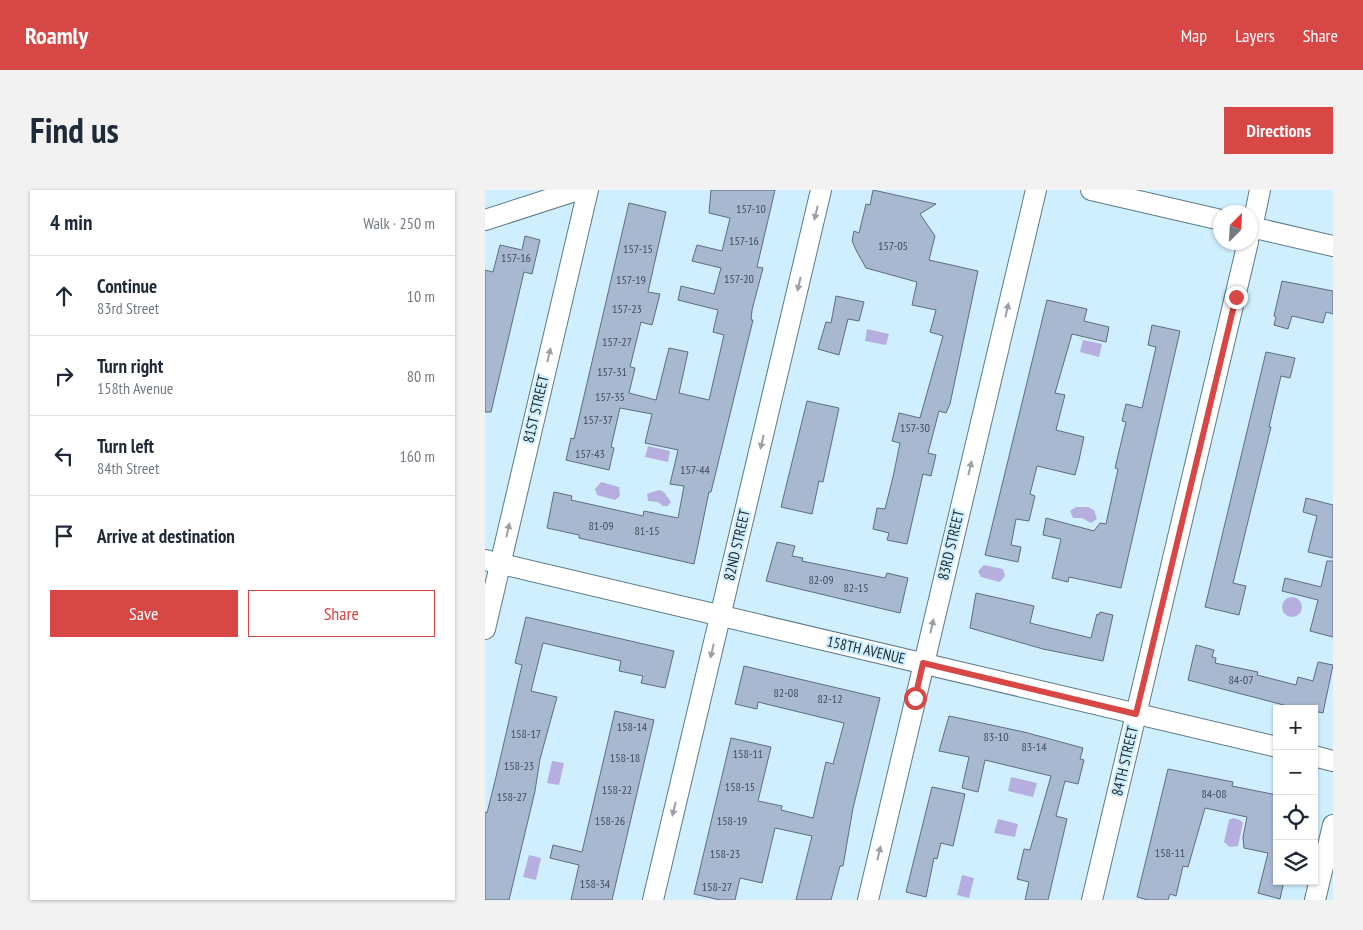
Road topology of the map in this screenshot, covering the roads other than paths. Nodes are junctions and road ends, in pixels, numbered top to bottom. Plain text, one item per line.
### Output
1 (578, 190) edge
2 (588, 190) edge
3 (821, 190) edge
4 (1036, 190) edge
5 (1091, 190) edge
6 (1261, 190) edge
7 (1257, 205) edge
8 (1213, 218) edge
9 (485, 220) edge
10 (1258, 233) edge
11 (1333, 246) edge
12 (1246, 250) edge
13 (493, 562) edge
14 (720, 616) junction
15 (485, 629) edge
16 (923, 663) junction
17 (1136, 714) junction
18 (1273, 747) edge
19 (1318, 757) edge
20 (1333, 761) edge
21 (1333, 825) edge
22 (653, 900) edge
23 (868, 900) edge
24 (1092, 900) edge
25 (1315, 900) edge

1 - 9 street
13 -> 2 street, 81ST STREET
3 -> 14 street, 82ND STREET
16 -> 4 street, 83RD STREET
5 - 8 street
6 - 7 street, 84TH STREET
10 - 11 street
12 - 17 street, 84TH STREET
13 - 14 street, 158TH AVENUE
13 - 15 street, 81ST STREET
14 - 16 street, 158TH AVENUE
14 -> 22 street, 82ND STREET
16 - 17 street, 158TH AVENUE
23 -> 16 street, 83RD STREET
17 - 18 street, 158TH AVENUE
17 - 24 street, 84TH STREET
19 - 20 street
21 - 25 street

